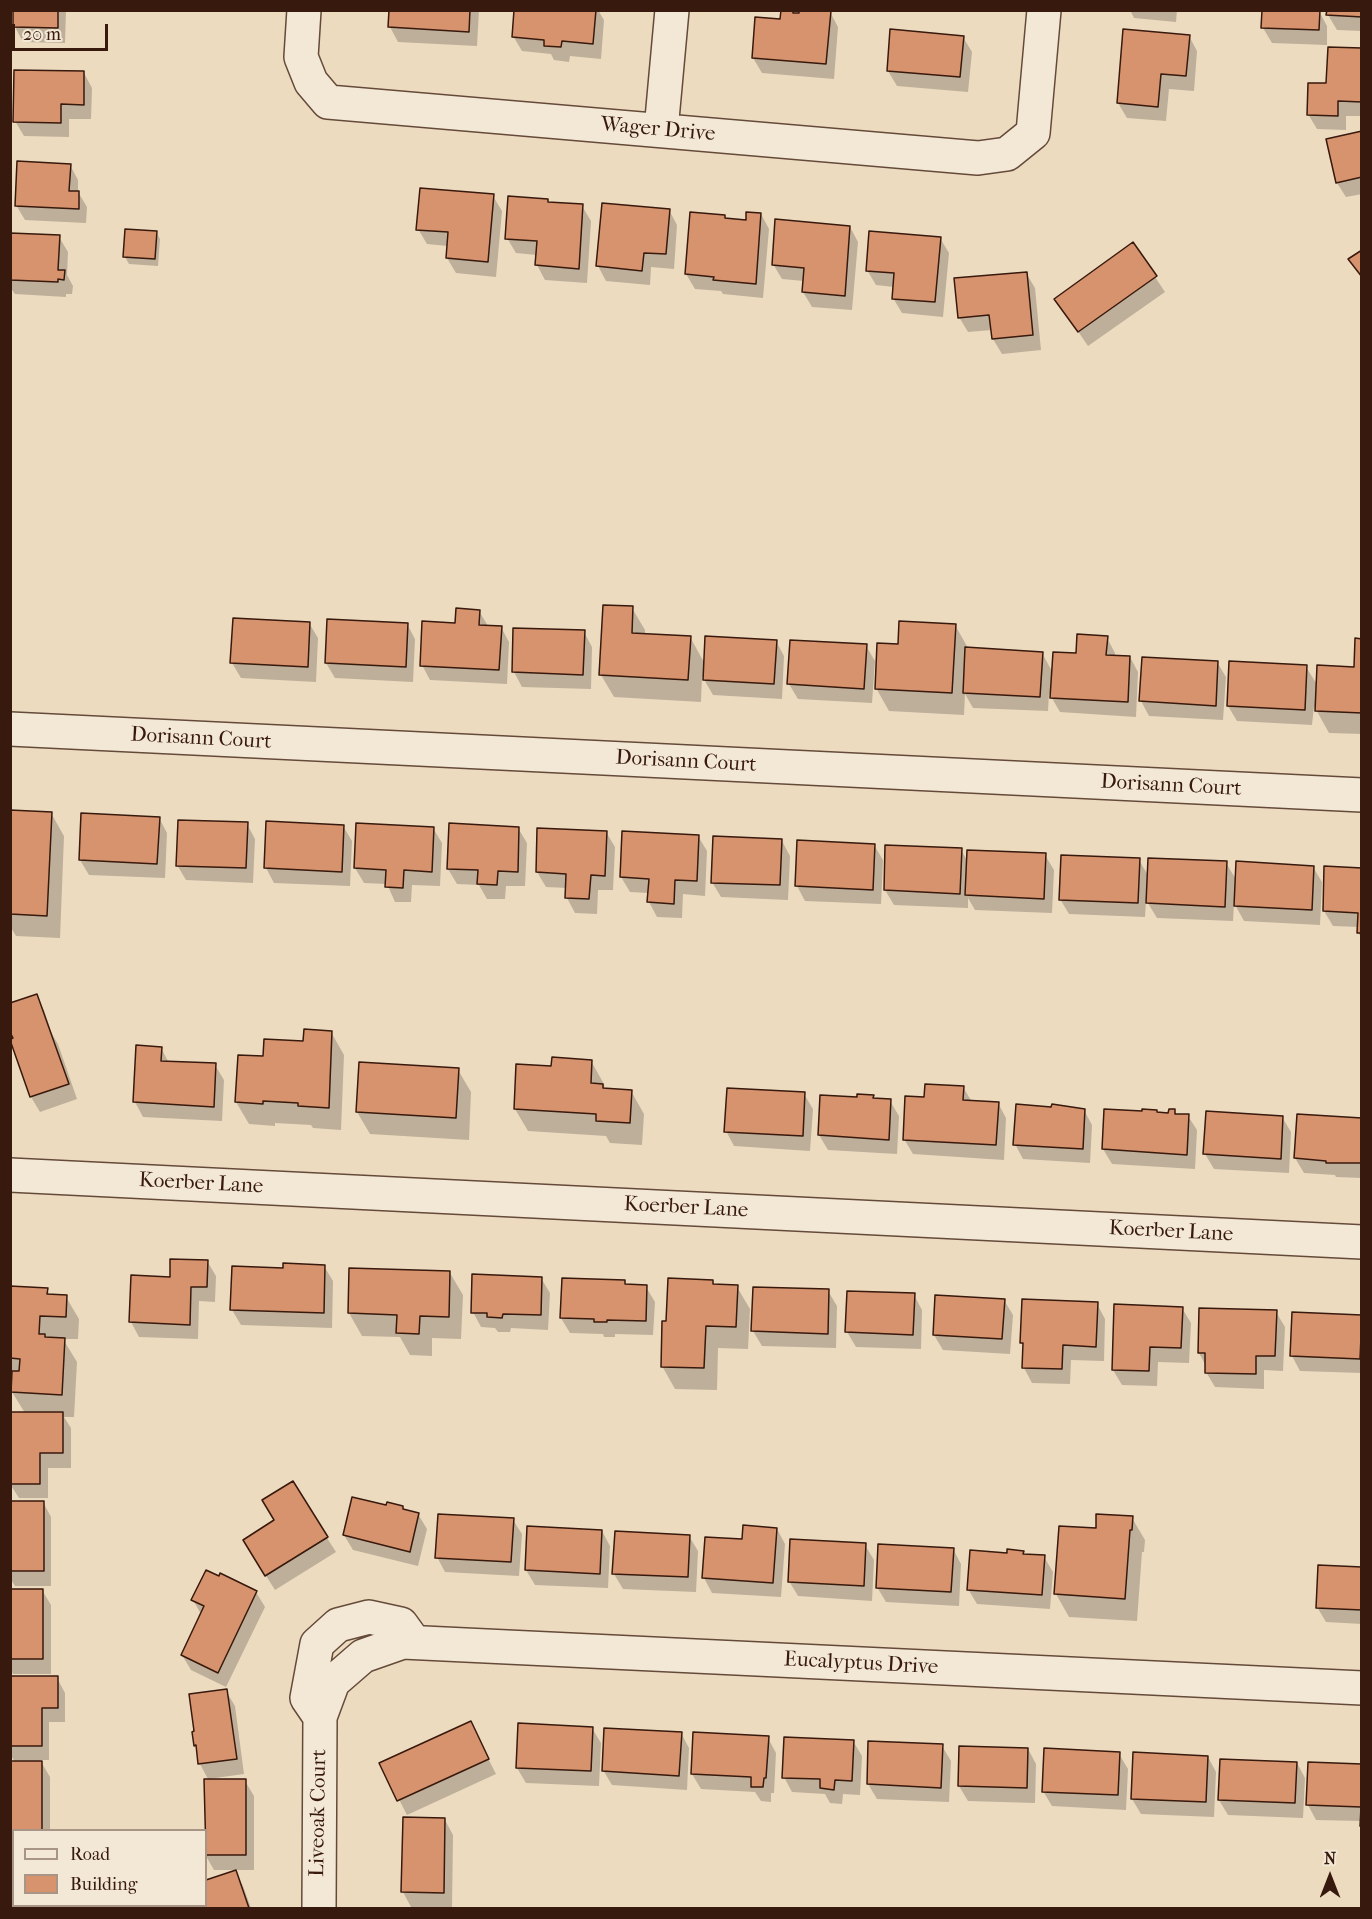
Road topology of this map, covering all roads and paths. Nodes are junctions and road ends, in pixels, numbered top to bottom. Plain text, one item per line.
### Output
1 (304, 10) edge
2 (672, 10) edge
3 (1044, 10) edge
4 (661, 130) junction
5 (10, 729) edge
6 (1362, 795) edge
7 (10, 1175) edge
8 (1362, 1242) edge
9 (414, 1642) junction
10 (363, 1656) joint
11 (1362, 1688) edge
12 (320, 1717) junction
13 (319, 1908) edge

1 - 4 street, Wager Drive
2 - 4 street
3 - 4 street, Wager Drive
5 - 6 street, Dorisann Court
7 - 8 street, Koerber Lane
9 - 10 street, Eucalyptus Drive
9 - 11 street, Eucalyptus Drive
9 - 12 street, Liveoak Court
10 - 12 street, Liveoak Court
12 - 13 street, Liveoak Court

